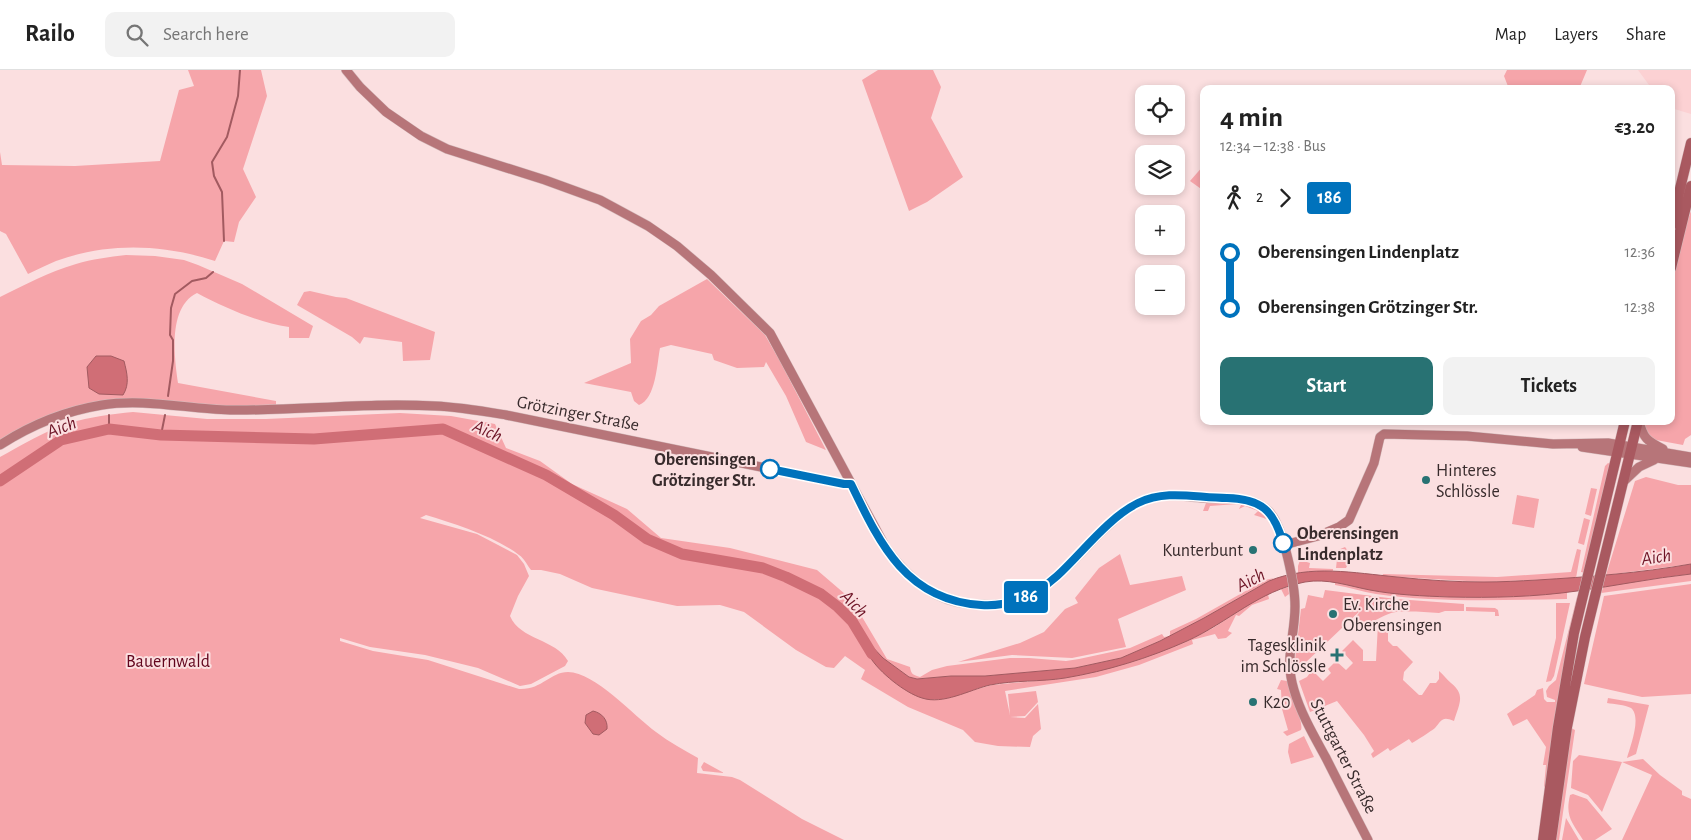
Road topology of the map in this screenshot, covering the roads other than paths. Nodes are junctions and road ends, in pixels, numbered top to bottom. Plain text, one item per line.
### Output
1 (346, 70) edge
2 (1691, 143) edge
3 (1691, 186) edge
4 (1675, 209) edge
5 (1675, 252) edge
6 (1624, 425) edge
7 (1637, 425) edge
8 (1639, 425) edge
9 (0, 445) edge
10 (1619, 448) junction
11 (1631, 451) junction
12 (1675, 453) junction
13 (1691, 456) edge
14 (1656, 459) junction
15 (1691, 463) edge
16 (1623, 483) junction
17 (851, 484) junction
18 (1284, 545) junction
19 (1368, 840) edge
20 (1543, 840) edge
21 (1551, 840) edge

1 - 17 main road, Stuttgarter Straße
2 - 4 main road
3 - 5 main road
6 - 10 main road
7 - 11 main road
8 - 12 main road
9 - 17 main road, Grötzinger Straße
10 - 11 main road
10 - 18 main road
10 - 20 main road
11 - 12 main road
11 - 14 main road
11 - 16 main road
12 - 13 main road
14 - 15 main road
14 - 16 main road
16 - 21 main road
17 - 18 main road, Stuttgarter Straße
18 - 19 main road, Stuttgarter Straße

